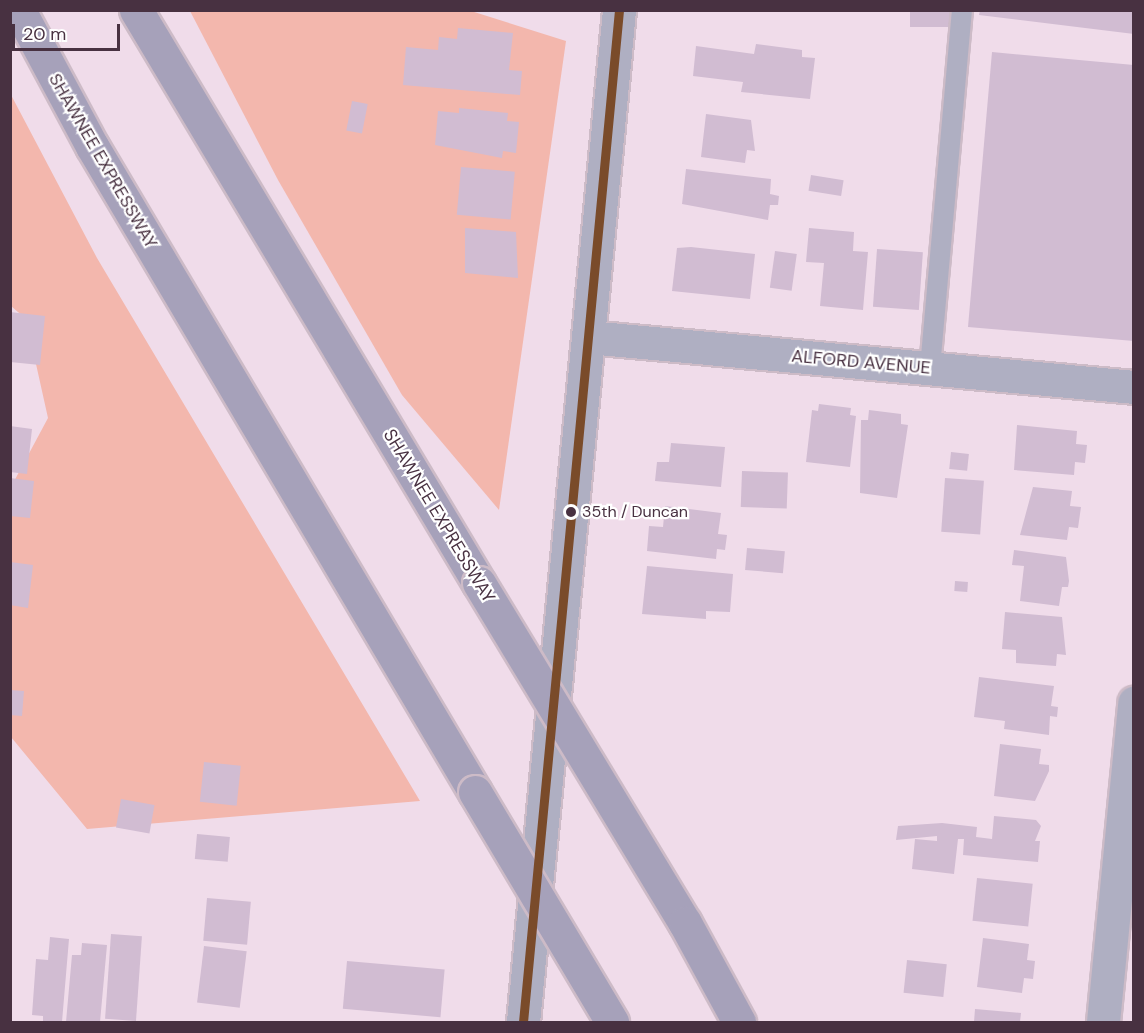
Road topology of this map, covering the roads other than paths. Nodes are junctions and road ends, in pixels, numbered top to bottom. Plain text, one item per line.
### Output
1 (19, 10) edge
2 (136, 10) edge
3 (619, 10) edge
4 (962, 10) edge
5 (588, 337) junction
6 (930, 368) junction
7 (1134, 387) edge
8 (1134, 703) edge
9 (523, 1023) edge
10 (612, 1023) edge
11 (738, 1023) edge
12 (1103, 1023) edge

1 - 10 highway, SHAWNEE EXPRESSWAY, bridge
2 - 11 highway, SHAWNEE EXPRESSWAY, bridge
3 - 5 street
4 - 6 lane
5 - 6 street, ALFORD AVENUE
5 - 9 street
6 - 7 street, ALFORD AVENUE
8 - 12 street

